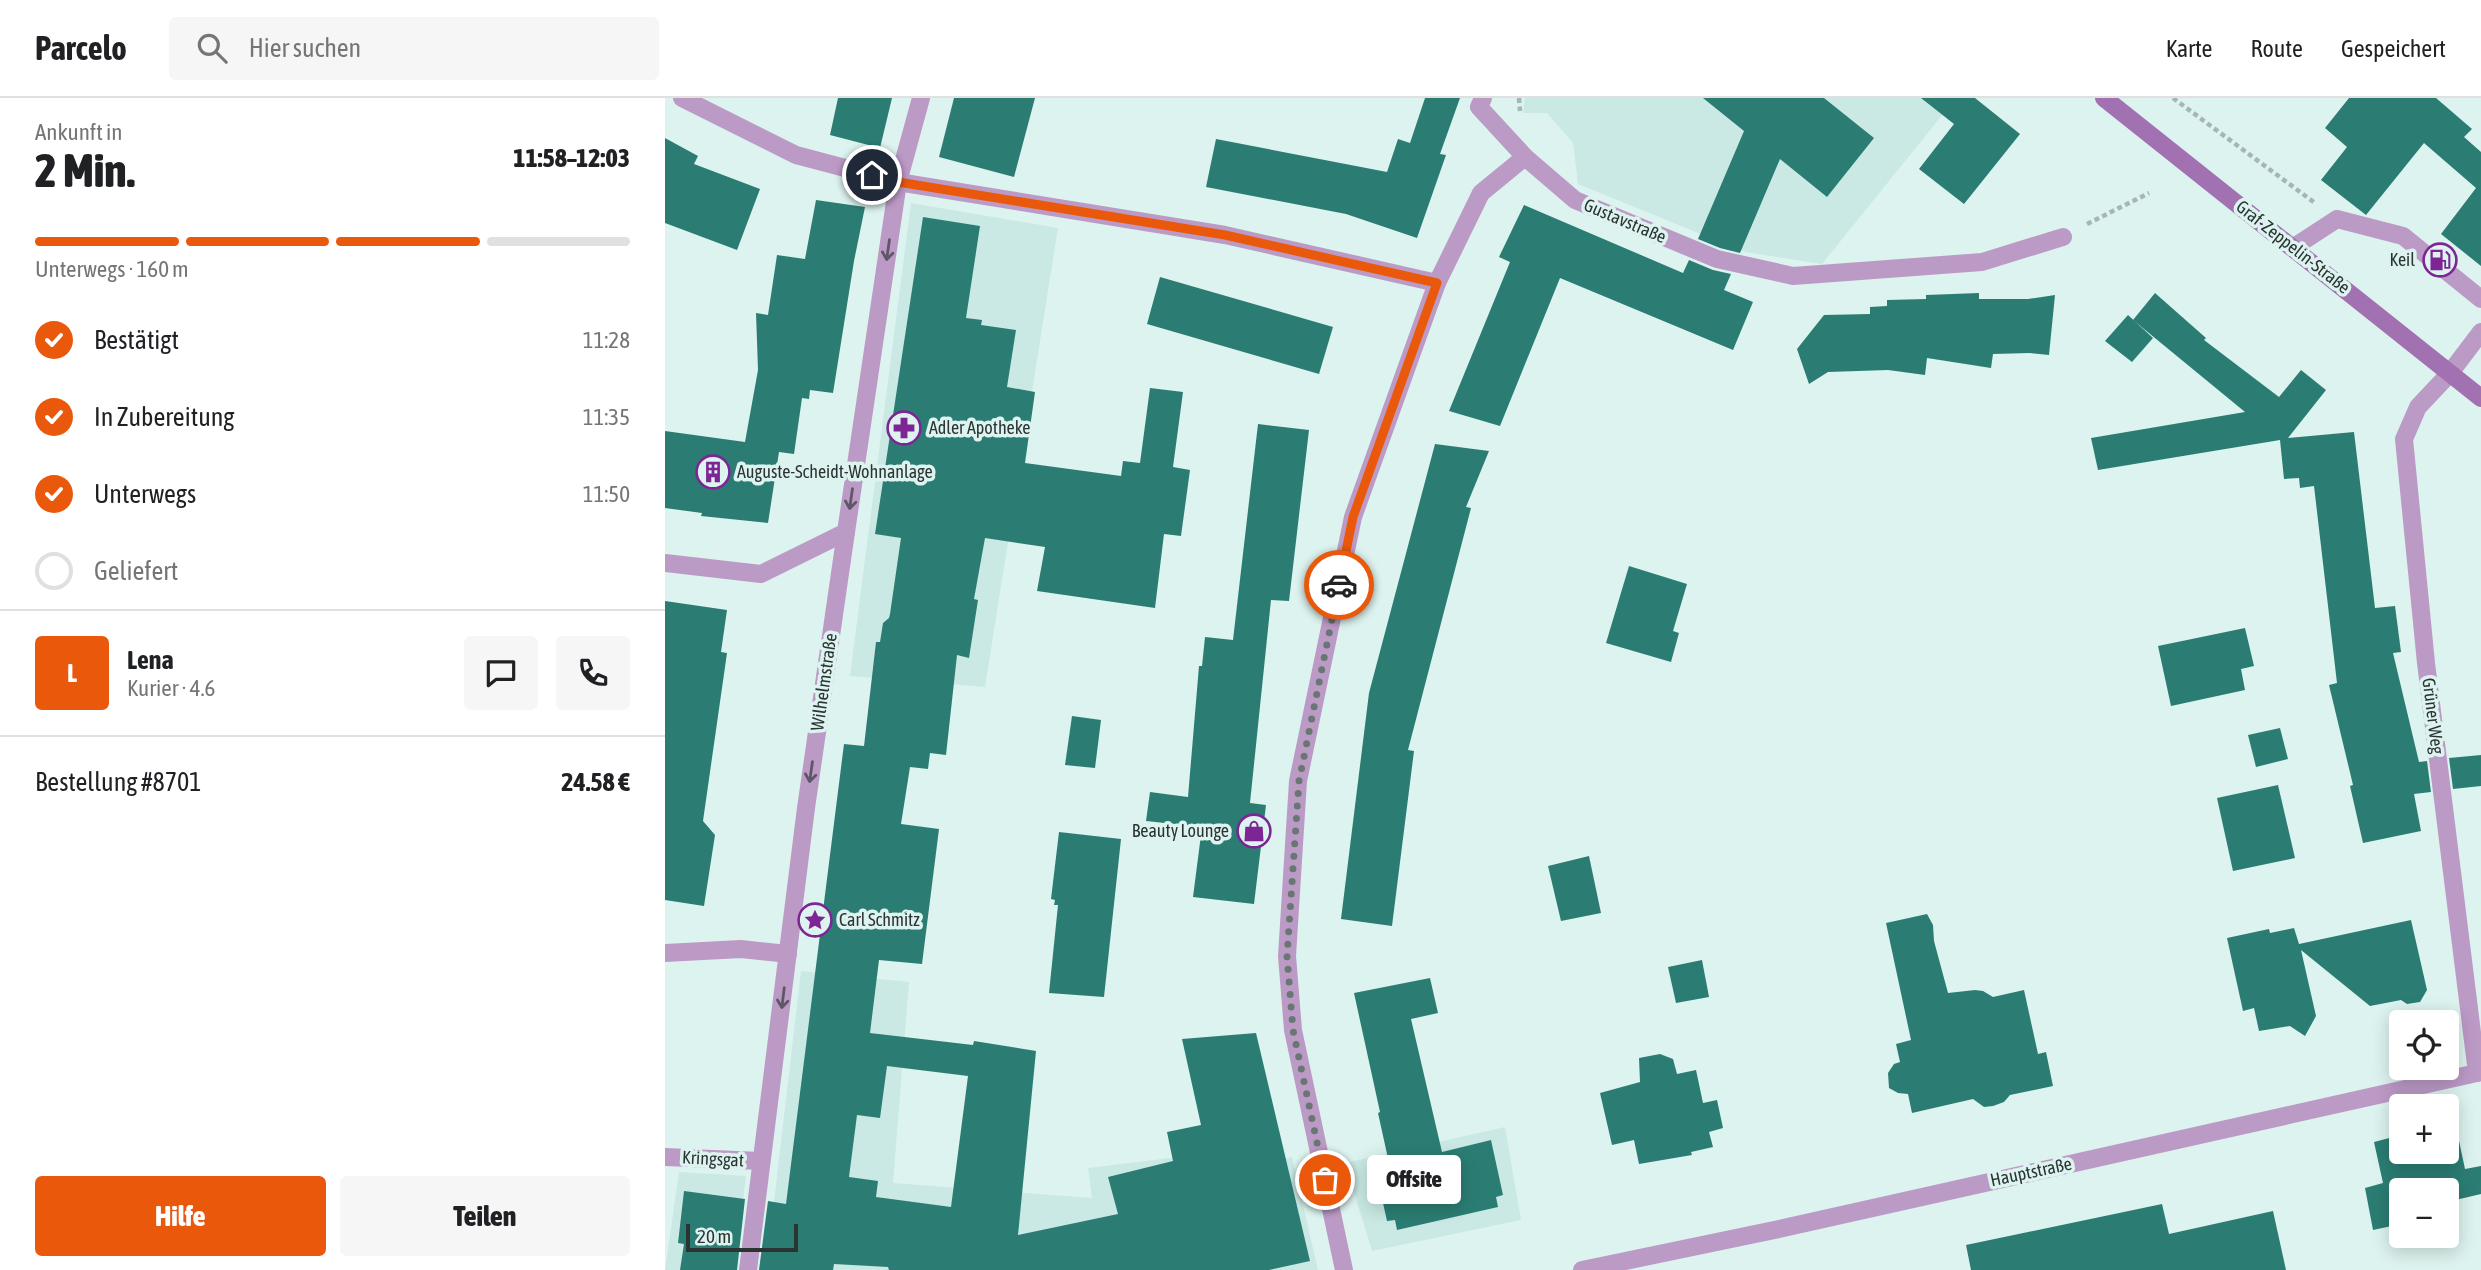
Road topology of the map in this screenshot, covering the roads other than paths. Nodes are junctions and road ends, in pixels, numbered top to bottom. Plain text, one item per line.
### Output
1 (682, 98) edge
2 (921, 98) edge
3 (1483, 98) edge
4 (2104, 98) edge
5 (1525, 157) junction
6 (898, 182) junction
7 (2063, 237) road end
8 (2294, 247) junction
9 (1437, 283) junction
10 (2481, 299) edge
11 (2481, 332) edge
12 (2450, 373) junction
13 (2481, 398) edge
14 (846, 532) junction
15 (665, 563) edge
16 (665, 953) edge
17 (788, 954) junction
18 (2479, 1073) edge
19 (665, 1157) edge
20 (761, 1161) junction
21 (748, 1270) edge
22 (1344, 1270) edge
23 (1581, 1270) edge

1 - 6 street
2 - 6 street, Wilhelmstraße
3 - 5 street, Gustavstraße
4 - 8 main road, Graf-Zeppelin-Straße
5 - 7 street, Gustavstraße
5 - 9 street
6 - 9 street
6 -> 14 street, Wilhelmstraße
8 - 10 street
8 - 12 main road, Graf-Zeppelin-Straße
9 - 22 street
11 - 12 street, Grüner Weg
12 - 13 main road, Graf-Zeppelin-Straße
12 - 18 street, Grüner Weg
14 - 15 street
14 -> 17 street, Wilhelmstraße
16 - 17 street
17 -> 20 street, Wilhelmstraße
18 - 23 street, Hauptstraße
19 - 20 street, Kringsgat
20 - 21 street, Wilhelmstraße

